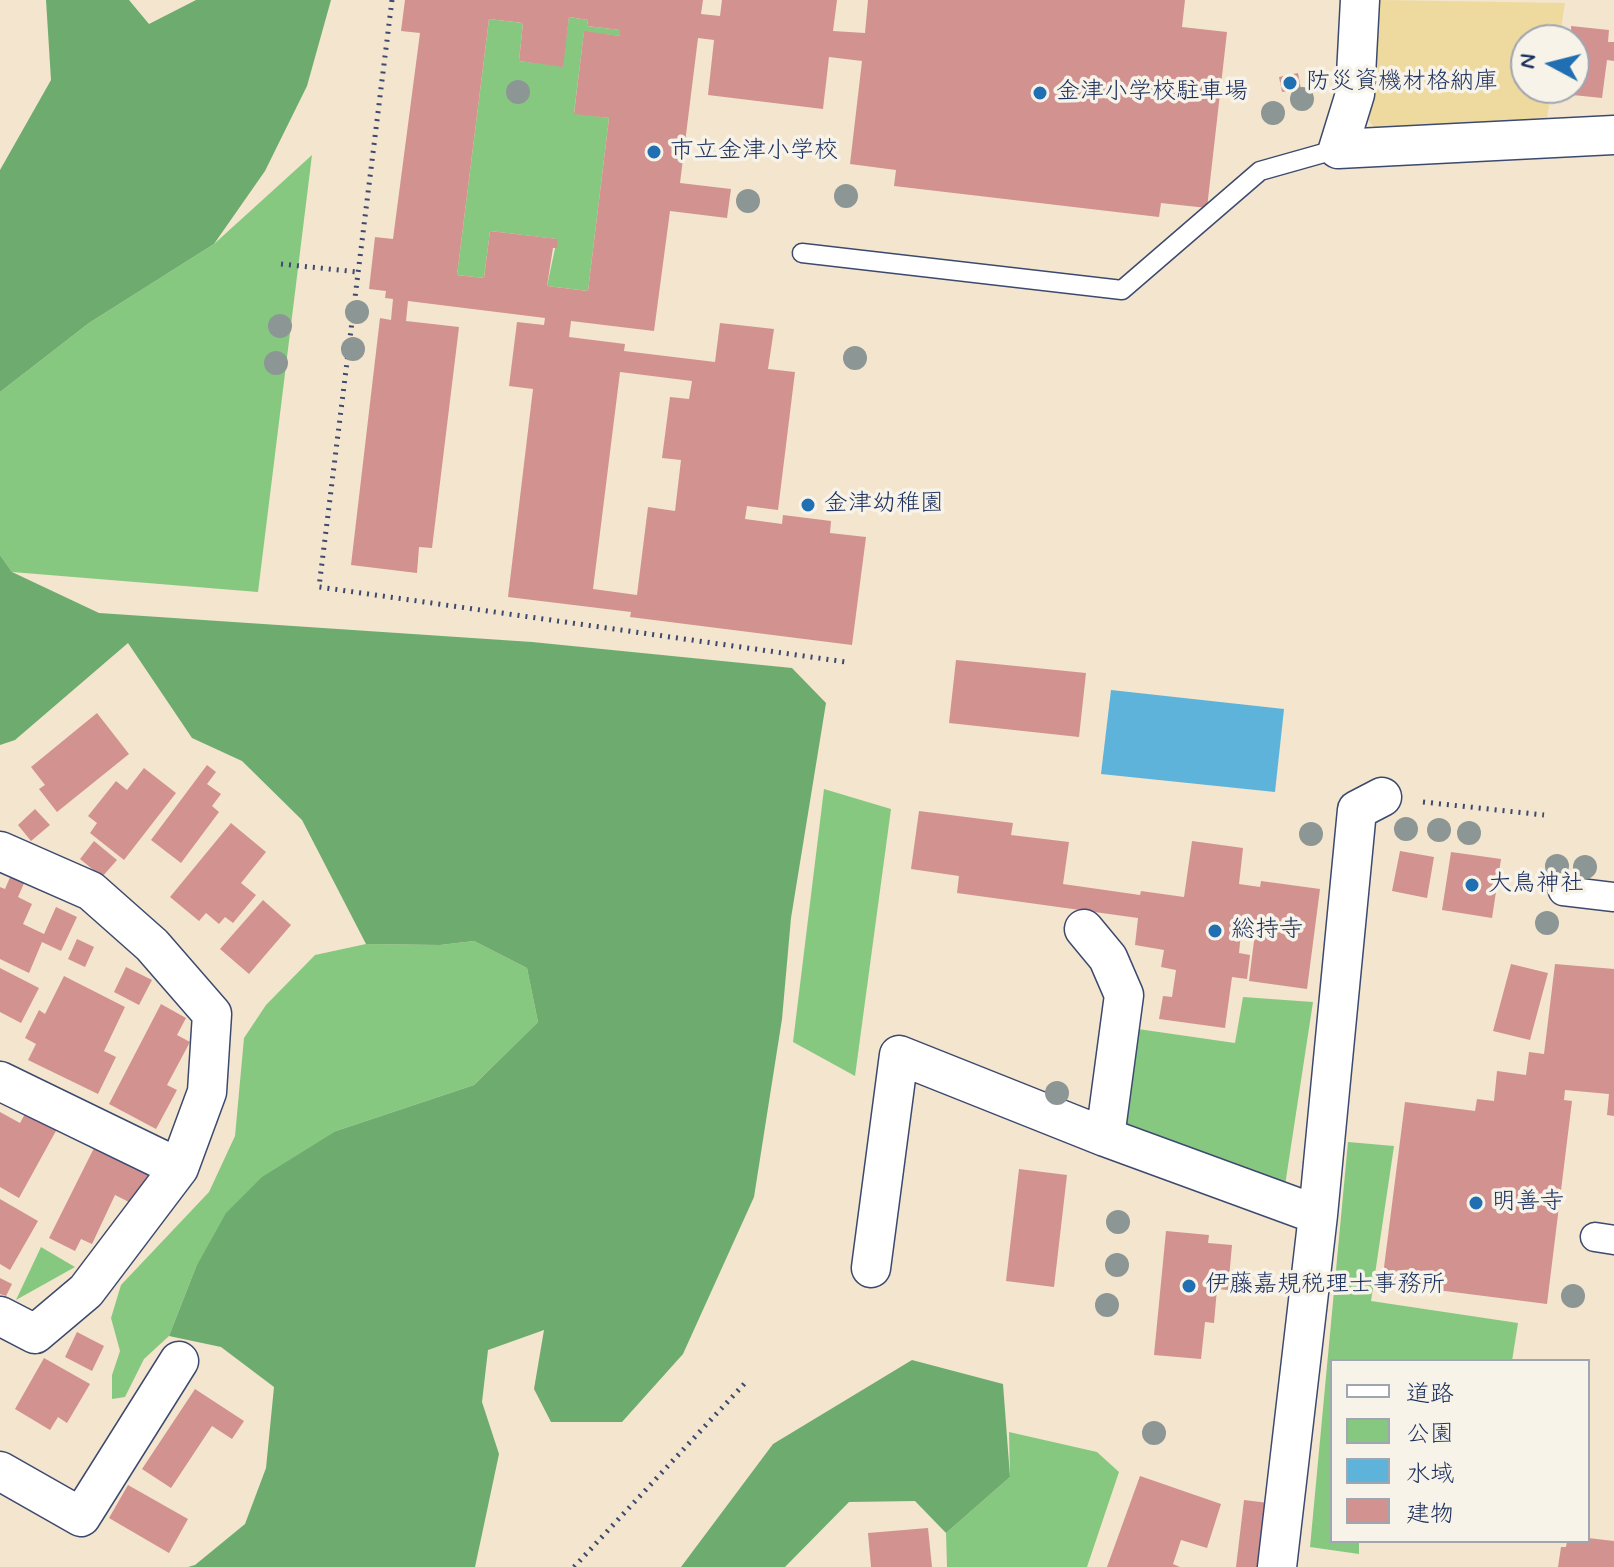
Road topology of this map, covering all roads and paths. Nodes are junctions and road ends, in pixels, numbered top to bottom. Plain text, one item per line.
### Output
1 (392, 0) edge
2 (1360, 0) edge
3 (1614, 135) edge
4 (1338, 149) junction
5 (802, 253) dead end
6 (281, 264) dead end
7 (358, 272) junction
8 (846, 662) dead end
9 (1382, 797) joint
10 (1544, 815) dead end
11 (0, 851) edge
12 (1563, 891) dead end
13 (1614, 897) edge
14 (1084, 929) dead end
15 (0, 1081) edge
16 (1105, 1137) junction
17 (179, 1168) junction
18 (1318, 1215) junction
19 (871, 1268) dead end
20 (0, 1316) edge
21 (179, 1361) dead end
22 (746, 1382) dead end
23 (0, 1471) edge
24 (574, 1567) edge
25 (1277, 1567) edge

1 - 7 path
2 - 4 street
3 - 4 street
4 - 5 lane
6 - 7 path
7 - 8 path
9 - 10 path
9 - 18 street
11 - 17 street
12 - 13 street
14 - 16 street
15 - 17 street
16 - 18 street
16 - 19 street
17 - 20 street
18 - 25 street
21 - 23 street
22 - 24 path

